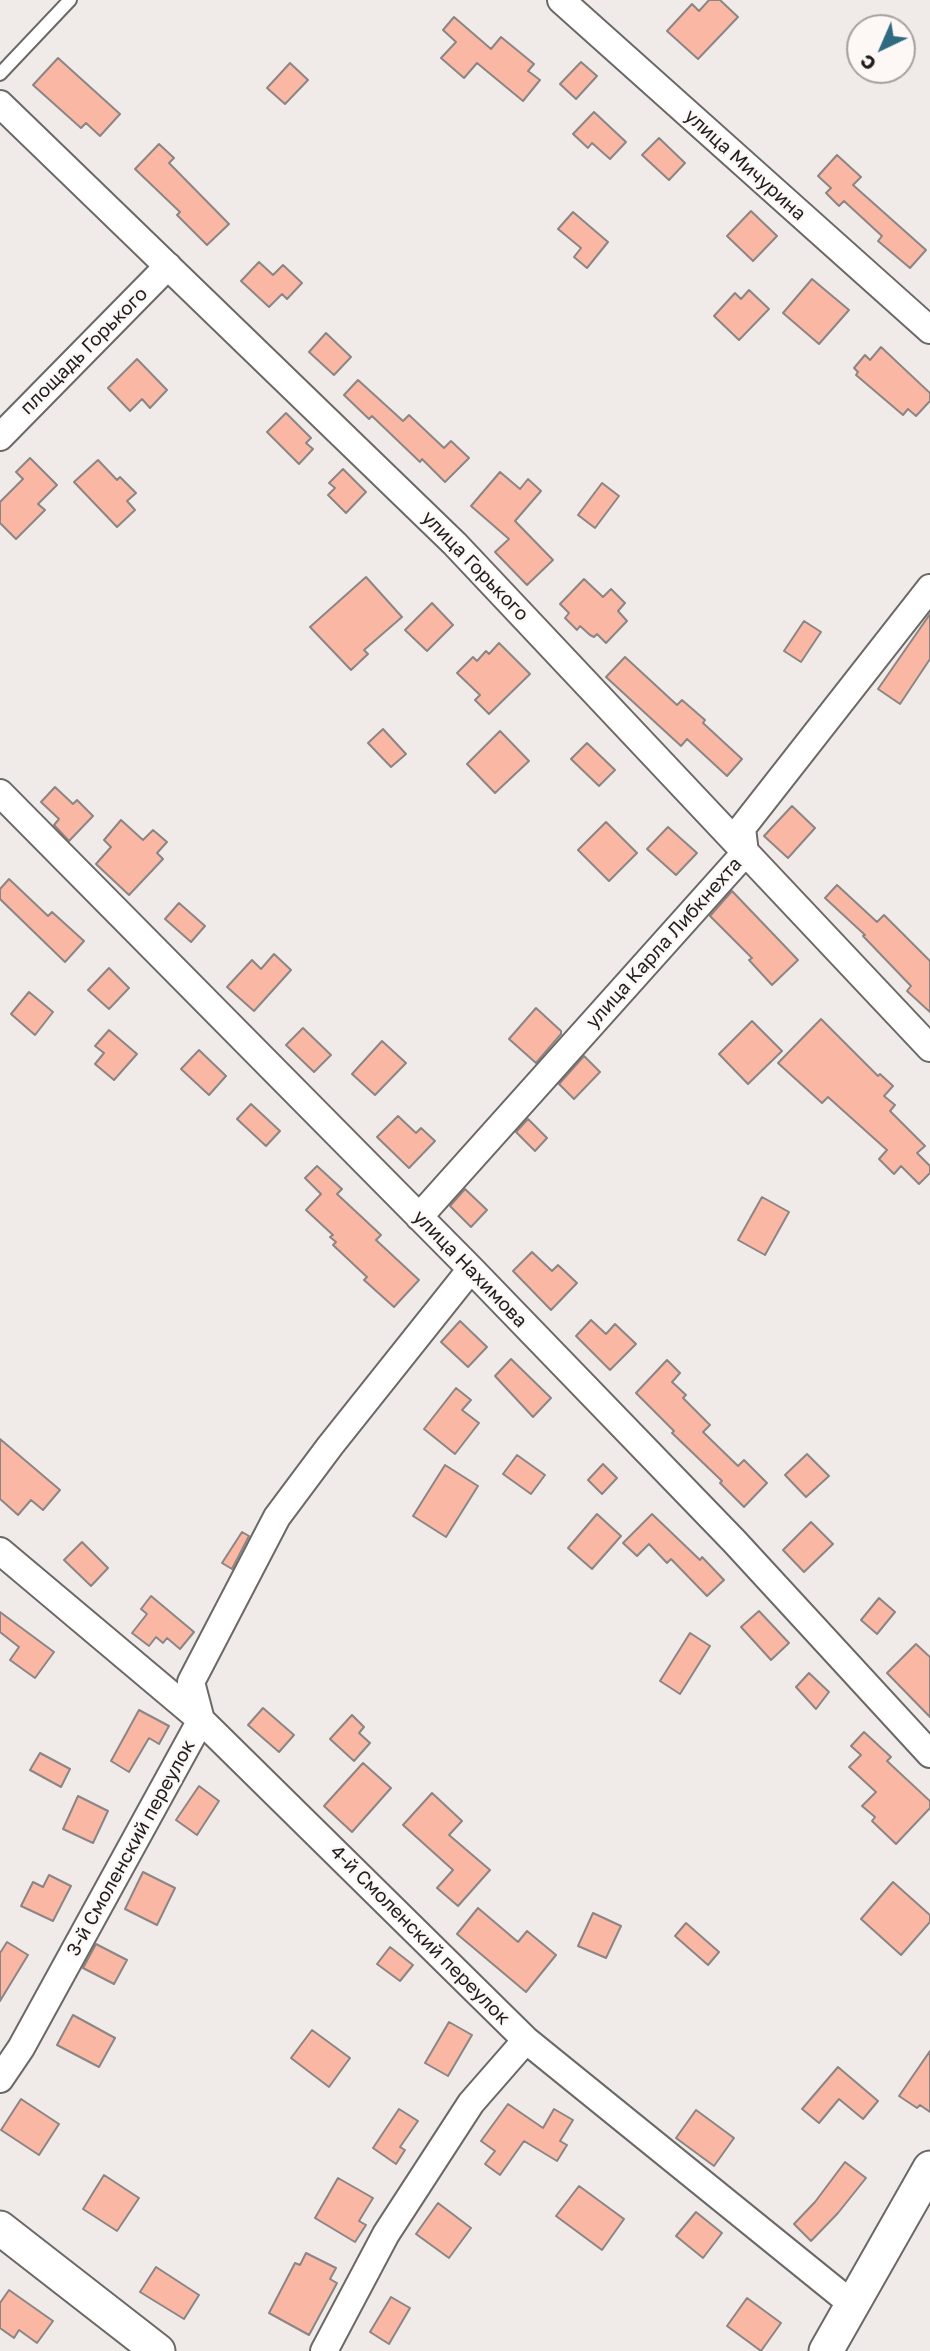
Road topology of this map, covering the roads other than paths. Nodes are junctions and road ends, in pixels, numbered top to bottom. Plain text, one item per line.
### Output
1 (70, 0) edge
2 (561, 0) edge
3 (0, 74) edge
4 (0, 104) edge
5 (168, 266) junction
6 (930, 330) edge
7 (0, 437) edge
8 (930, 587) edge
9 (0, 793) edge
10 (745, 853) junction
11 (930, 1048) edge
12 (419, 1217) junction
13 (471, 1269) junction
14 (0, 1551) edge
15 (201, 1720) junction
16 (930, 1754) edge
17 (526, 2040) junction
18 (0, 2079) edge
19 (929, 2174) edge
20 (0, 2228) edge
21 (852, 2304) junction
22 (158, 2351) edge
23 (324, 2351) edge
24 (826, 2351) edge

1 - 3 lane
2 - 6 street, улица Мичурина
4 - 5 street, улица Горького
5 - 7 street, площадь Горького
5 - 10 street, улица Горького
8 - 10 street, улица Карла Либкнехта
9 - 12 street, улица Нахимова
10 - 11 street, улица Горького
10 - 12 street, улица Карла Либкнехта
12 - 13 street, улица Нахимова
13 - 15 street, 3-й Смоленский переулок
13 - 16 street, улица Нахимова
14 - 15 street, 4-й Смоленский переулок
15 - 17 street, 4-й Смоленский переулок
15 - 18 street, 3-й Смоленский переулок
17 - 21 street, 4-й Смоленский переулок
17 - 23 street
19 - 21 street
20 - 22 street
21 - 24 street

